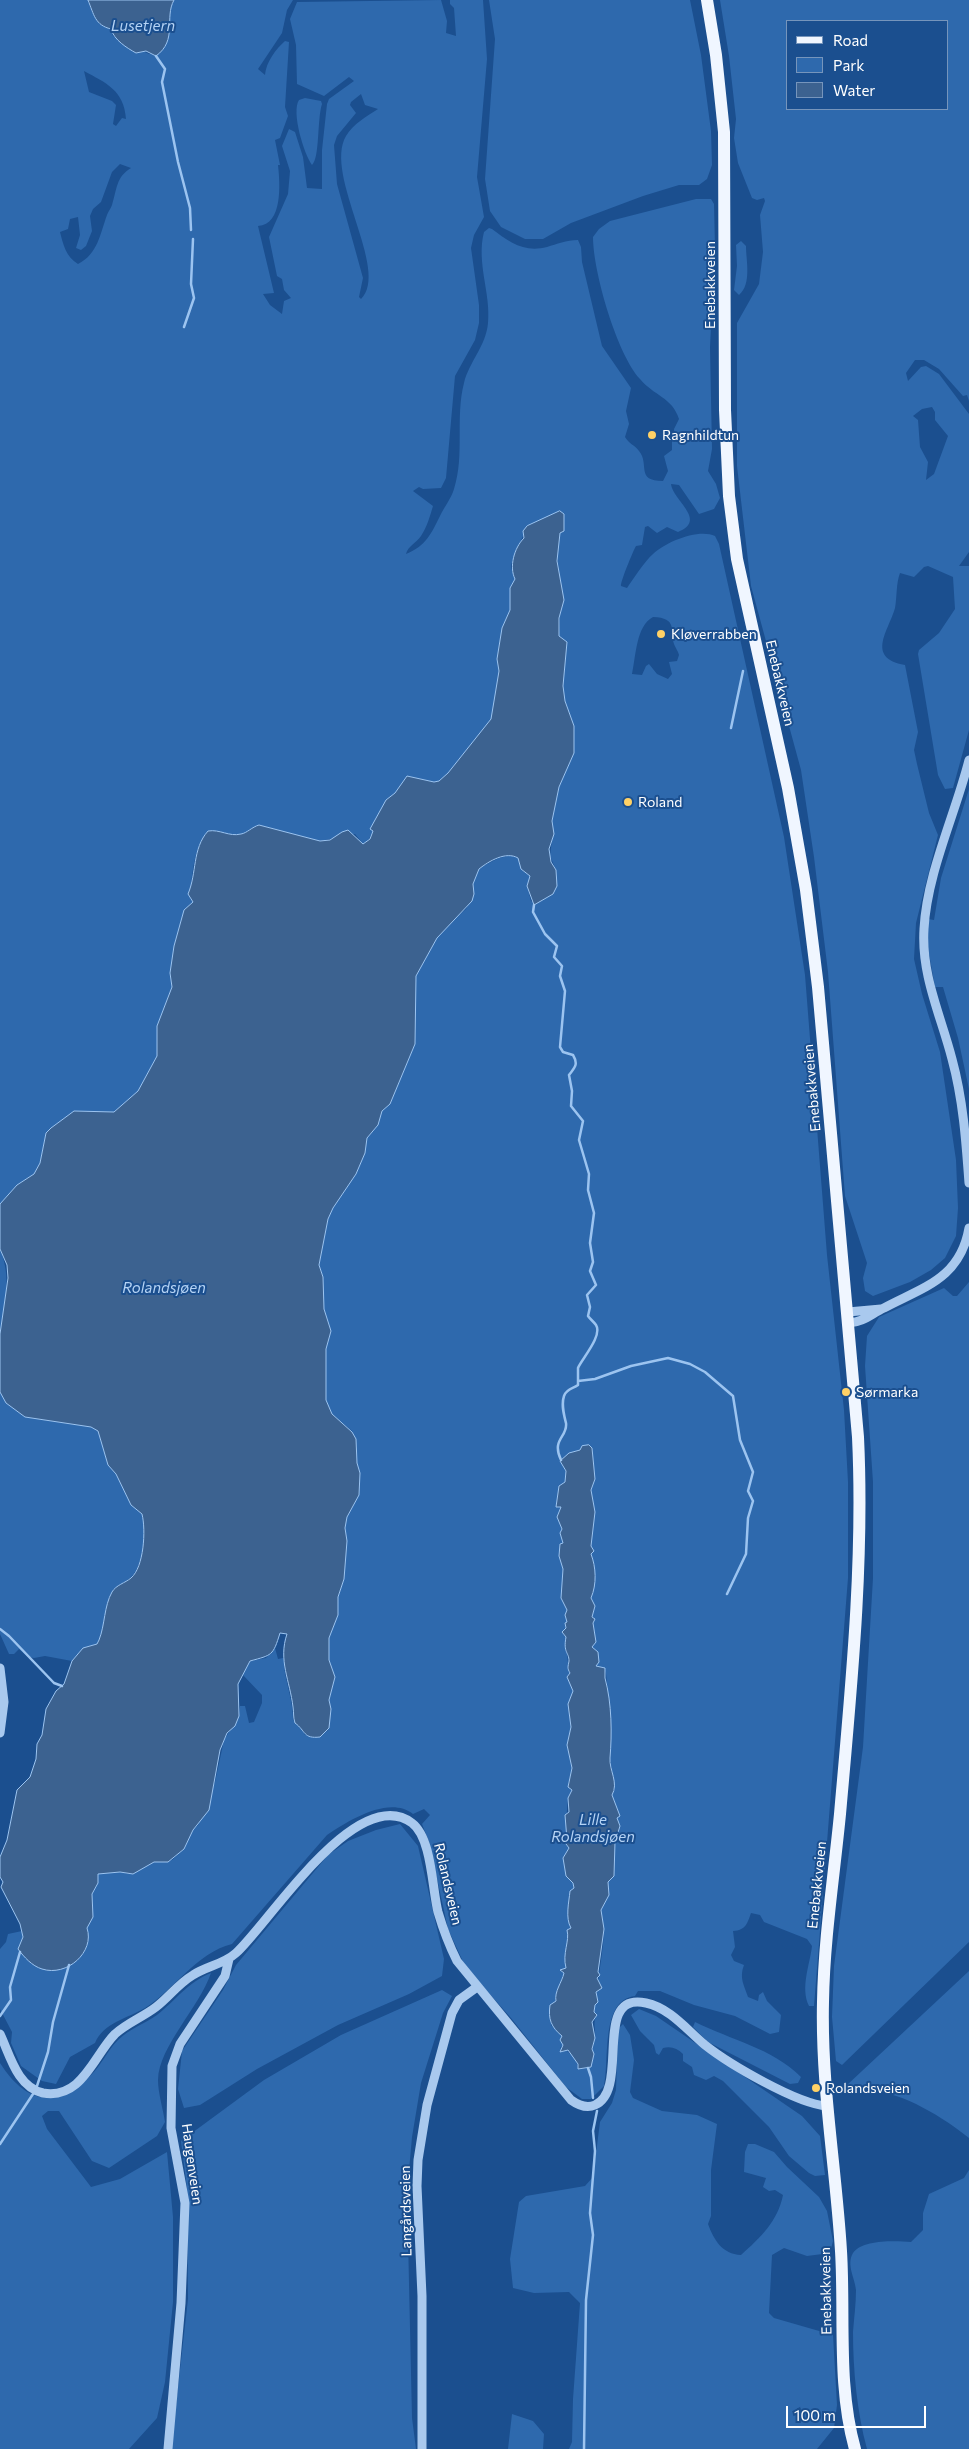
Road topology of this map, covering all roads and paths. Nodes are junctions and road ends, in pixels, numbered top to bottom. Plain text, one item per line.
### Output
1 (707, 0) edge
2 (969, 760) edge
3 (969, 1183) edge
4 (969, 1228) edge
5 (849, 1317) junction
6 (0, 1668) edge
7 (0, 1733) edge
8 (230, 1958) junction
9 (478, 1988) junction
10 (0, 2034) edge
11 (827, 2106) junction
12 (168, 2449) edge
13 (422, 2449) edge
14 (855, 2449) edge

1 - 5 main road, Enebakkveien
2 - 3 street
4 - 5 street
5 - 11 main road, Enebakkveien
6 - 7 street
8 - 9 street, Rolandsveien
8 - 10 street, Rolandsveien
8 - 12 street, Haugenveien
9 - 11 street, Rolandsveien
9 - 13 street, Langårdsveien
11 - 14 main road, Enebakkveien

